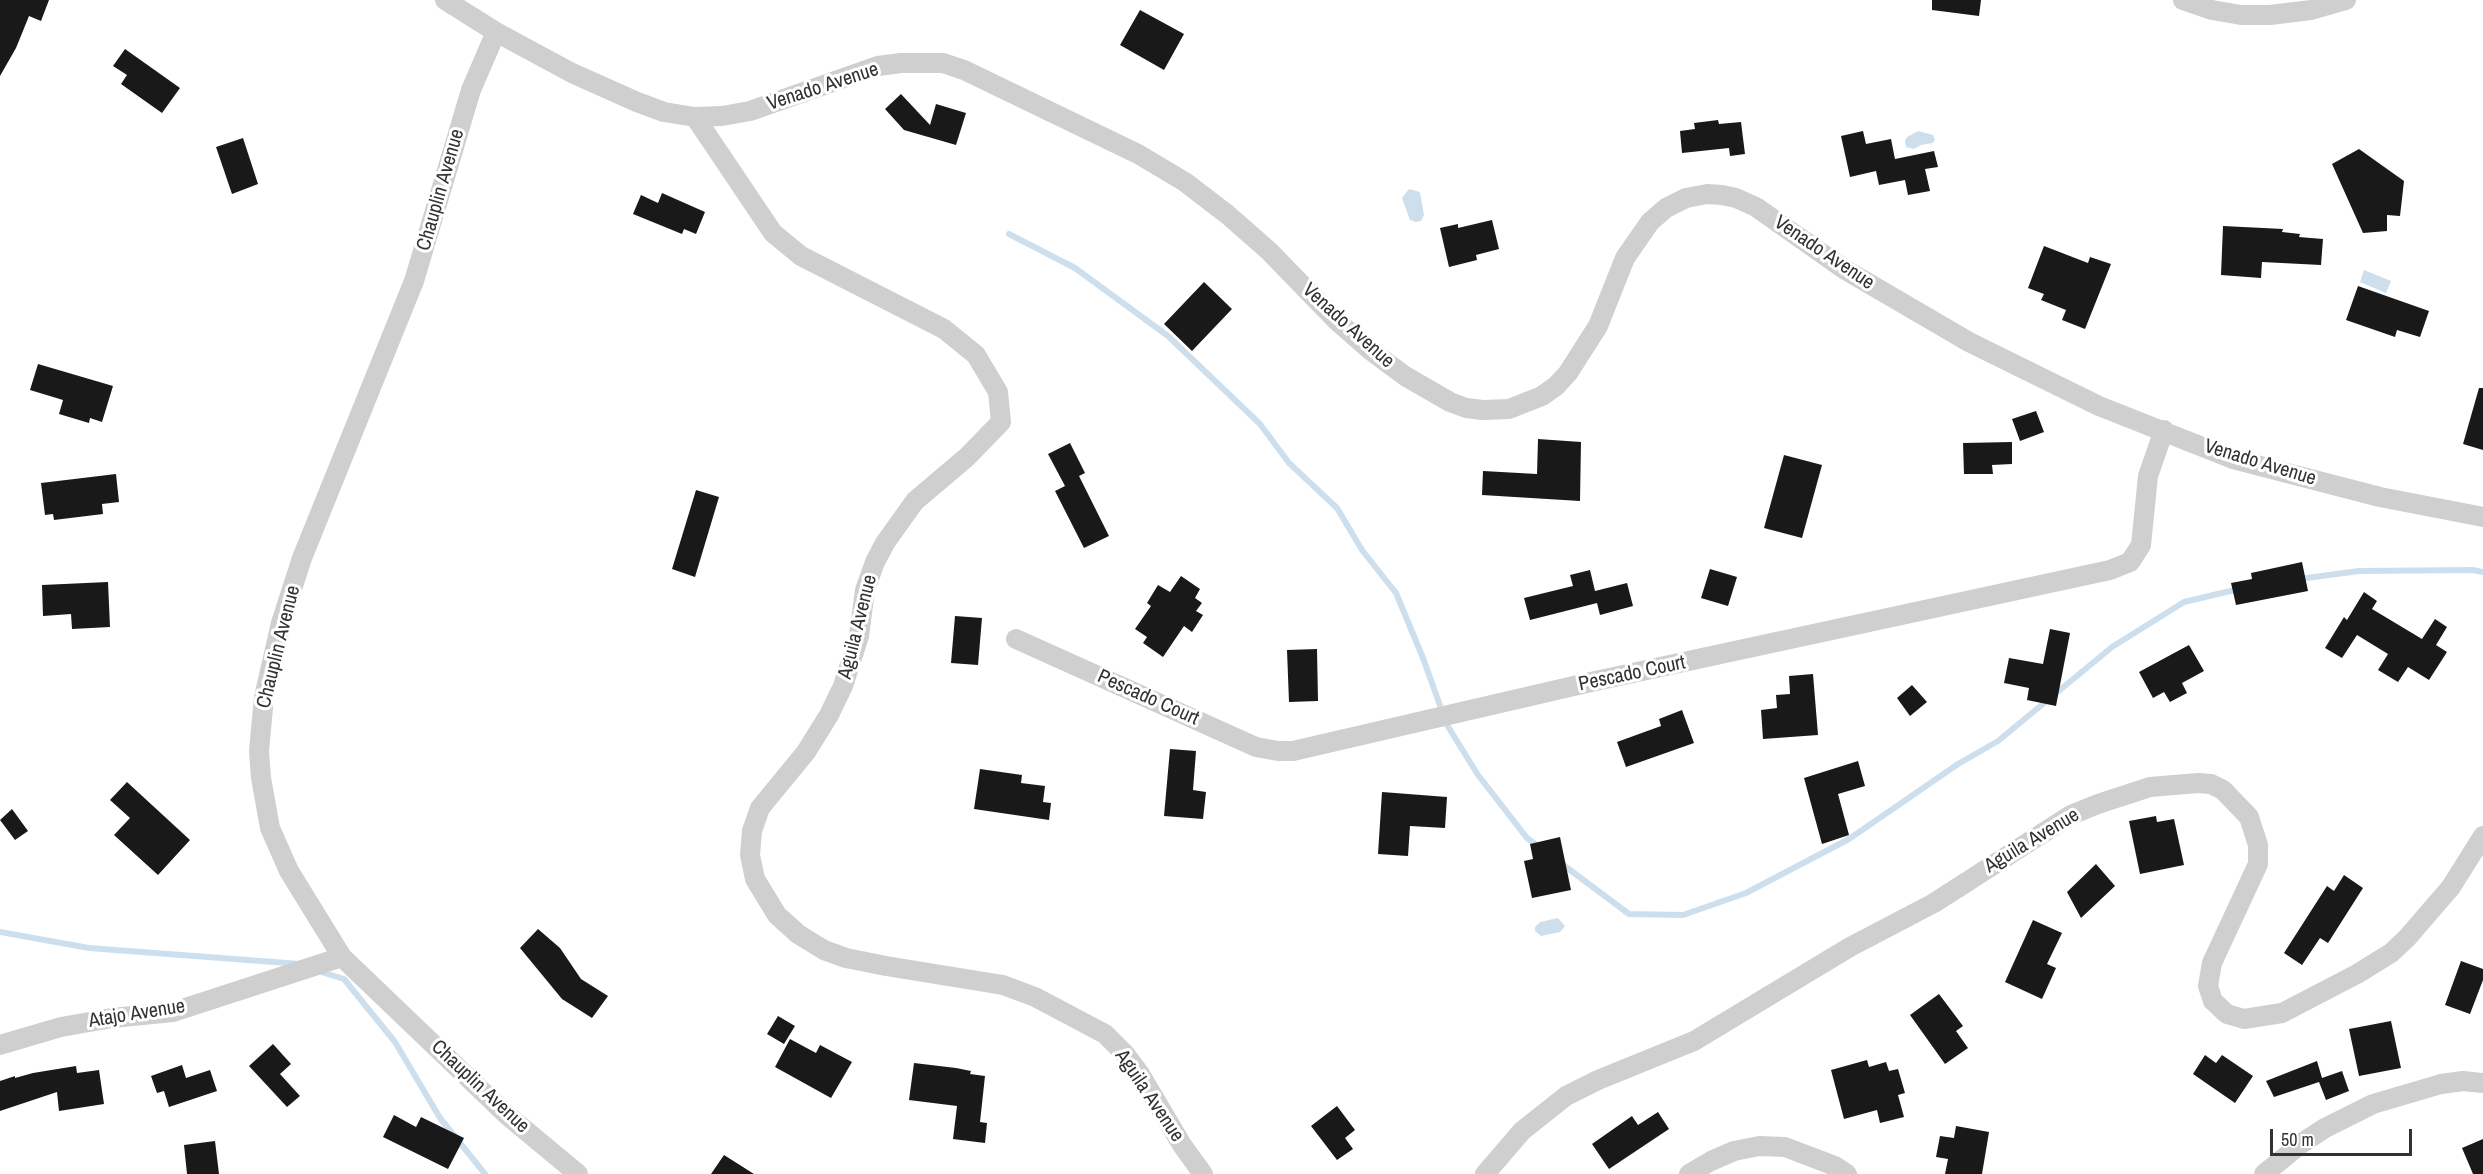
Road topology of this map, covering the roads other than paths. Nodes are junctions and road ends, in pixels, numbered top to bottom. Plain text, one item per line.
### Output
1 (445, 0) edge
2 (2183, 0) edge
3 (2346, 0) edge
4 (496, 32) junction
5 (695, 117) junction
6 (2164, 430) junction
7 (2483, 517) edge
8 (1016, 639) dead end
9 (2483, 836) edge
10 (342, 957) junction
11 (0, 1045) edge
12 (2483, 1083) edge
13 (578, 1174) edge
14 (1203, 1174) edge
15 (1485, 1174) edge
16 (1689, 1174) edge
17 (1847, 1174) edge
18 (2265, 1174) edge

1 - 4 street, Venado Avenue
2 - 3 street
4 - 5 street, Venado Avenue
4 - 10 street, Chauplin Avenue
5 - 6 street, Venado Avenue
5 - 14 street, Aguila Avenue
6 - 7 street, Venado Avenue
6 - 8 street, Pescado Court
9 - 15 street, Aguila Avenue
10 - 11 street, Atajo Avenue
10 - 13 street, Chauplin Avenue
12 - 18 street
16 - 17 street

